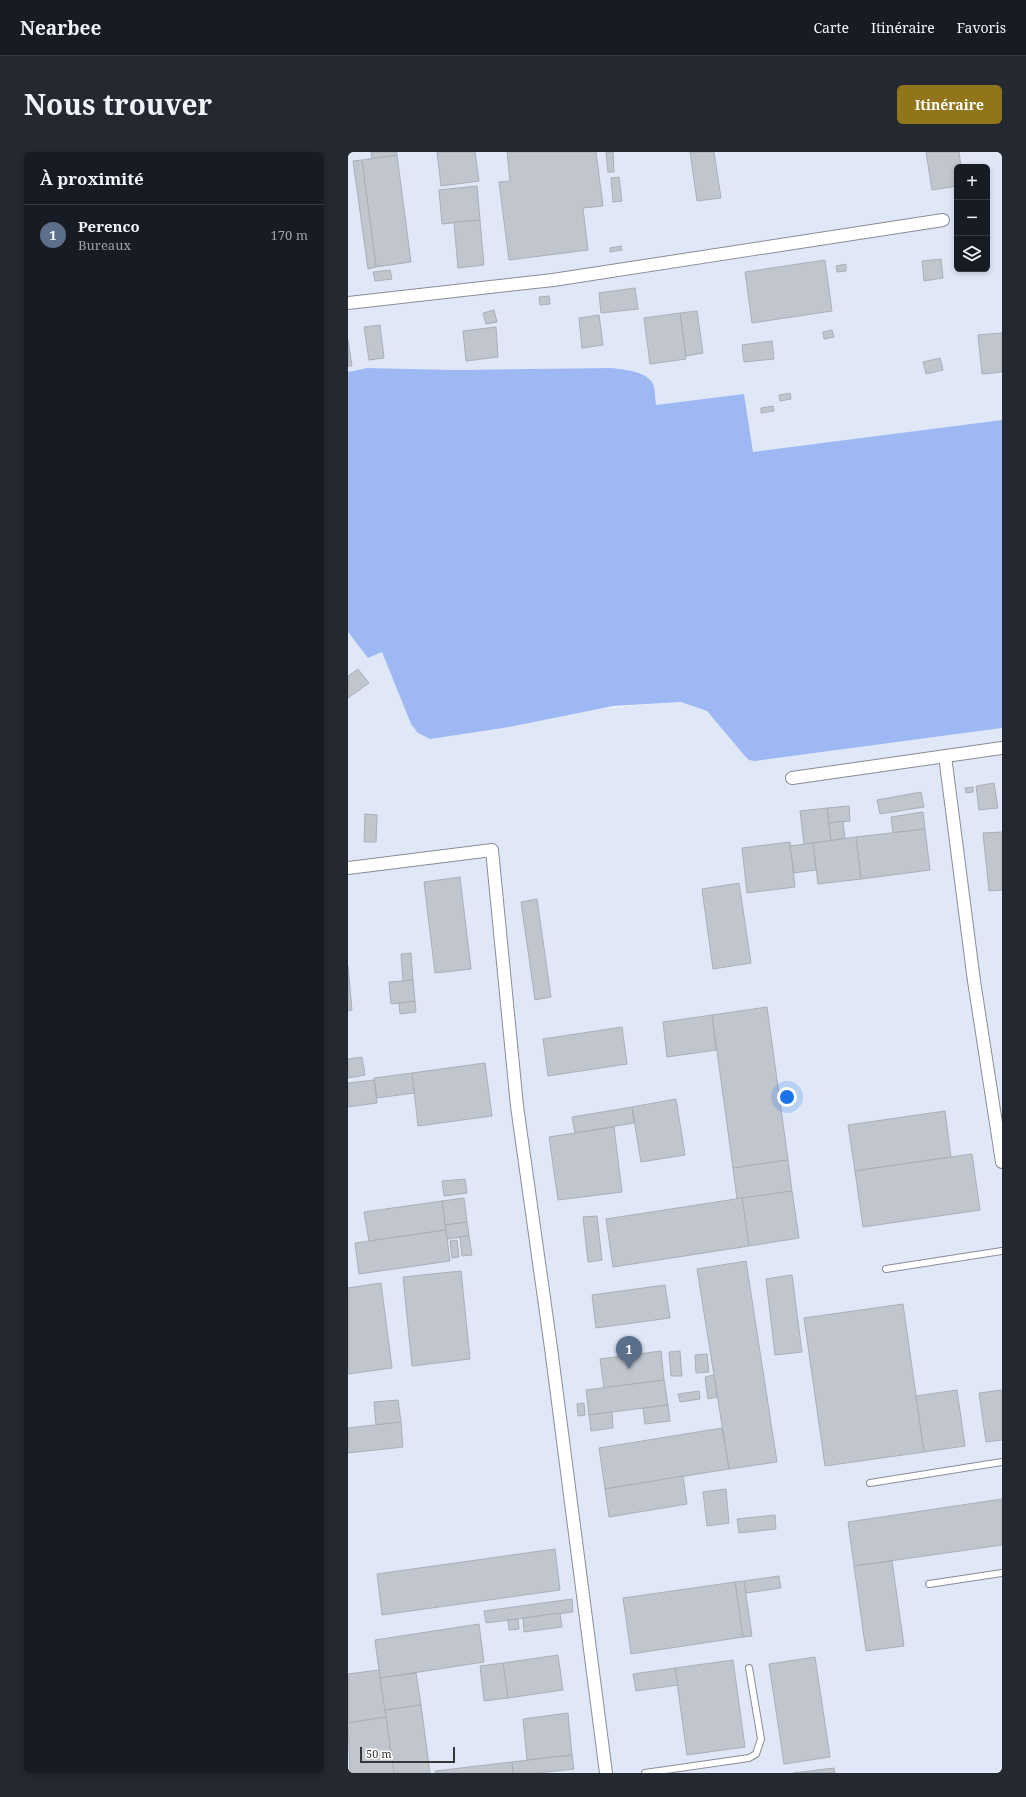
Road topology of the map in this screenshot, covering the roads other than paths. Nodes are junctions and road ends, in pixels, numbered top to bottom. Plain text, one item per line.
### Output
1 (943, 220) dead end
2 (348, 303) edge
3 (1002, 748) edge
4 (945, 756) junction
5 (792, 778) dead end
6 (348, 868) edge
7 (1002, 1162) edge
8 (1002, 1251) edge
9 (886, 1269) dead end
10 (1002, 1462) edge
11 (870, 1483) dead end
12 (1002, 1572) edge
13 (929, 1584) dead end
14 (749, 1668) dead end
15 (606, 1773) edge
16 (645, 1773) edge

1 - 2 street
3 - 4 street
4 - 5 street
4 - 7 street
6 - 15 street
8 - 9 lane
10 - 11 lane
12 - 13 lane
14 - 16 lane

